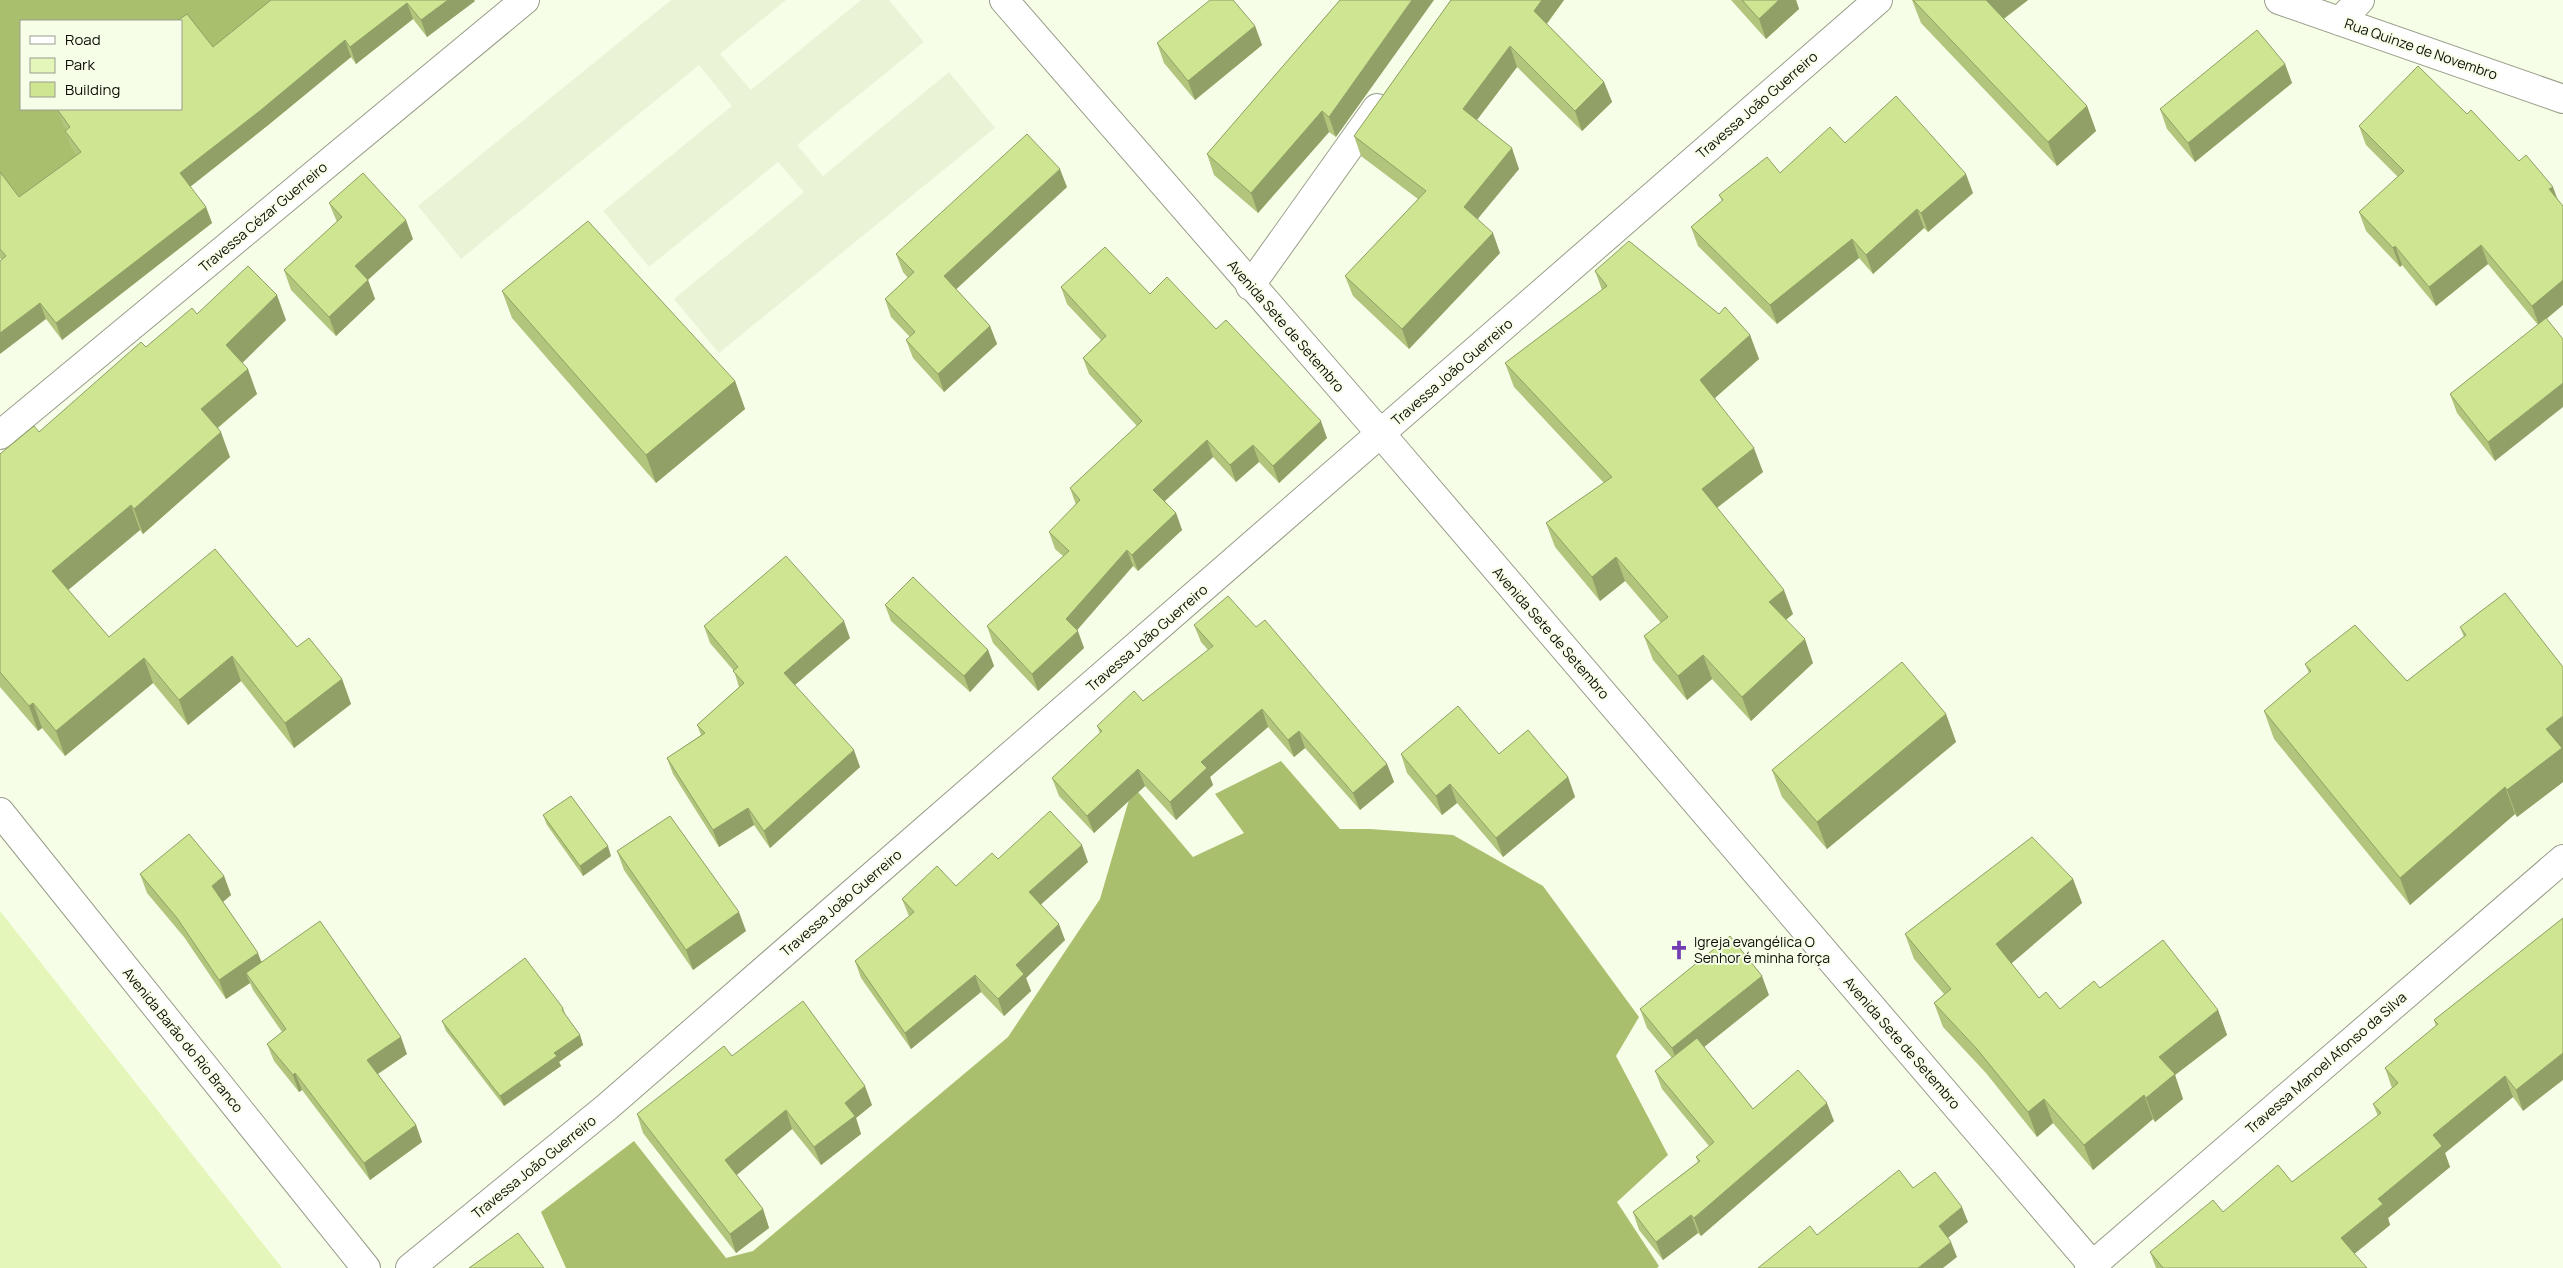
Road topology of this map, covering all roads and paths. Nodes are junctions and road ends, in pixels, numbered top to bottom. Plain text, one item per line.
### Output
1 (525, 0) edge
2 (1004, 0) edge
3 (1878, 0) edge
4 (2279, 0) edge
5 (2360, 0) edge
6 (2340, 21) junction
7 (1391, 87) edge
8 (2563, 99) edge
9 (1250, 286) junction
10 (1381, 434) junction
11 (0, 435) edge
12 (0, 812) edge
13 (2563, 859) edge
14 (2092, 1267) edge
15 (366, 1268) edge
16 (410, 1268) edge

1 - 11 street, Travessa Cézar Guerreiro
2 - 9 street, Avenida Sete de Setembro
3 - 10 street, Travessa João Guerreiro
4 - 6 street, Rua Quinze de Novembro
5 - 6 street
6 - 8 street, Rua Quinze de Novembro
7 - 9 street
9 - 10 street, Avenida Sete de Setembro
10 - 14 street, Avenida Sete de Setembro
10 - 16 street, Travessa João Guerreiro
12 - 15 street, Avenida Barão do Rio Branco
13 - 14 street, Travessa Manoel Afonso da Silva

